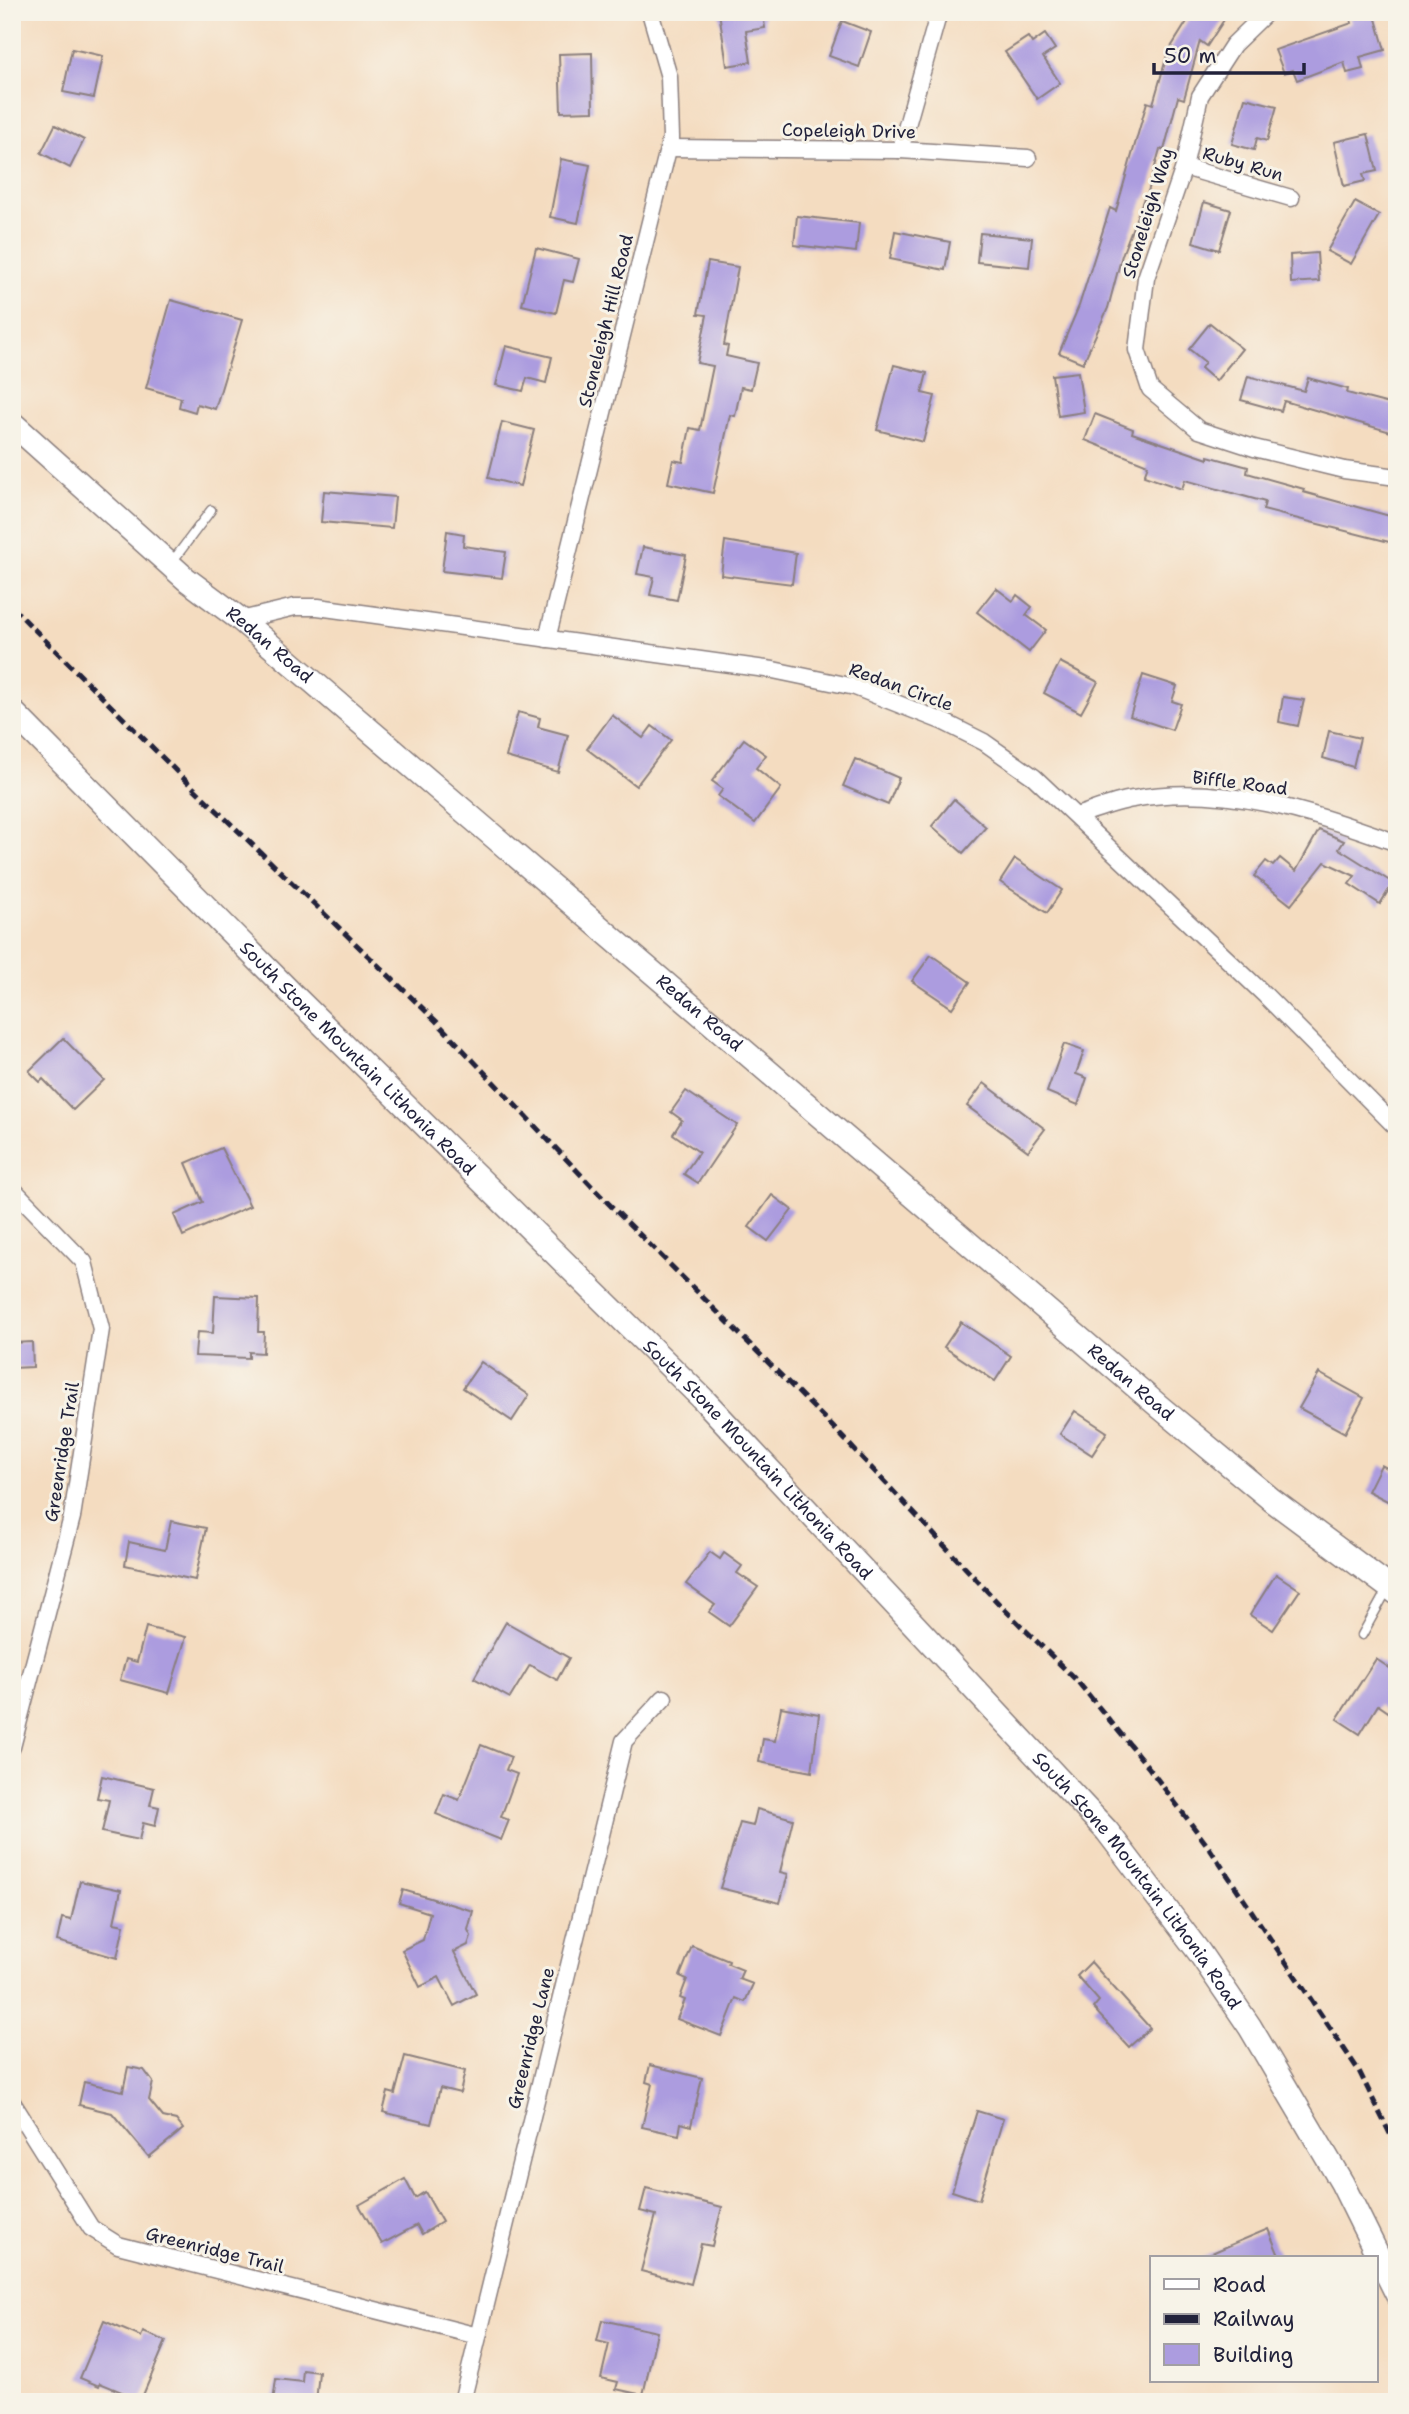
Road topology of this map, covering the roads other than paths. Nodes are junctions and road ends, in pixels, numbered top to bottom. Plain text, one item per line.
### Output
1 (650, 12) edge
2 (939, 12) edge
3 (1267, 12) edge
4 (669, 148) junction
5 (900, 150) junction
6 (1028, 158) dead end
7 (1184, 167) junction
8 (1291, 198) dead end
9 (12, 423) edge
10 (1397, 477) edge
11 (211, 510) dead end
12 (170, 565) junction
13 (241, 620) junction
14 (547, 639) junction
15 (12, 711) edge
16 (1076, 816) junction
17 (1397, 843) edge
18 (1397, 1128) edge
19 (12, 1188) edge
20 (1393, 1590) edge
21 (1362, 1636) dead end
22 (20, 1687) edge
23 (664, 1698) dead end
24 (12, 1747) edge
25 (12, 2102) edge
26 (1397, 2294) edge
27 (478, 2336) junction
28 (462, 2402) edge

1 - 4 street, Stoneleigh Hill Road
2 - 5 street
3 - 7 street, Stoneleigh Way
4 - 5 street, Copeleigh Drive
4 - 14 street, Stoneleigh Hill Road
5 - 6 street, Copeleigh Drive
7 - 8 street, Ruby Run
7 - 10 street, Stoneleigh Way
9 - 12 main road, Redan Road
11 - 12 lane
12 - 13 main road, Redan Road
13 - 14 street, Redan Circle
13 - 20 main road, Redan Road
14 - 16 street, Redan Circle
15 - 26 main road, South Stone Mountain Lithonia Road
16 - 17 street, Biffle Road
16 - 18 street, Redan Circle
19 - 22 street, Greenridge Trail
20 - 21 lane
22 - 24 street, Greenridge Trail
23 - 27 street, Greenridge Lane
25 - 27 street, Greenridge Trail
27 - 28 street, Greenridge Lane

